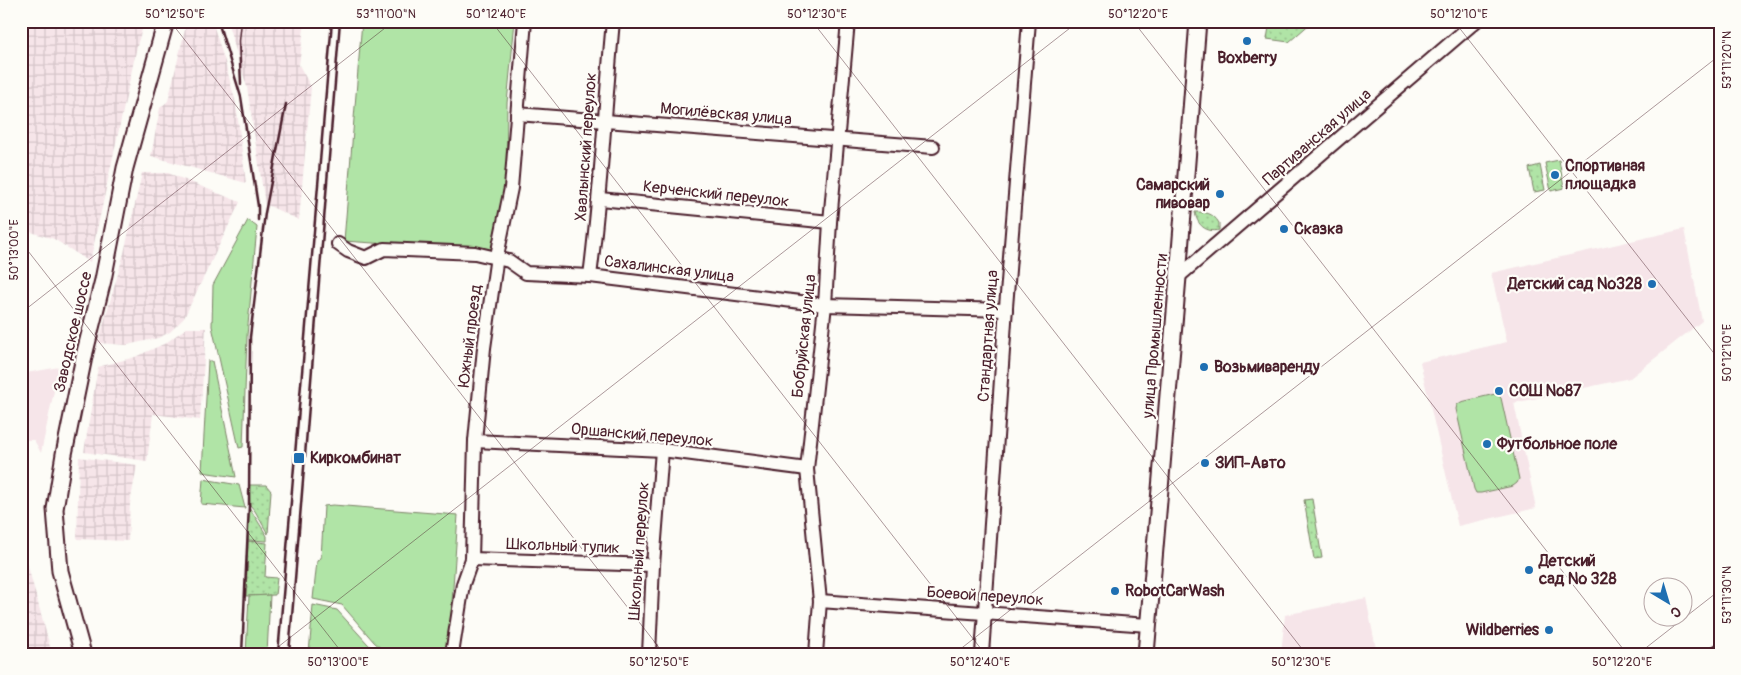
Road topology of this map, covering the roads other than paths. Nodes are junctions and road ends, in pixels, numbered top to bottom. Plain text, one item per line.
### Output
1 (166, 21) edge
2 (525, 21) edge
3 (612, 21) edge
4 (848, 21) edge
5 (1029, 21) edge
6 (1198, 21) edge
7 (1476, 21) edge
8 (517, 114) junction
9 (604, 120) junction
10 (838, 140) junction
11 (932, 147) dead end
12 (600, 199) junction
13 (830, 222) junction
14 (338, 244) dead end
15 (497, 257) junction
16 (590, 276) junction
17 (1178, 277) junction
18 (825, 305) junction
19 (1006, 310) junction
20 (475, 440) junction
21 (662, 450) junction
22 (807, 469) junction
23 (472, 559) junction
24 (653, 565) junction
25 (820, 601) junction
26 (986, 612) junction
27 (1148, 625) junction
28 (83, 654) edge
29 (452, 654) edge
30 (649, 654) edge
31 (816, 654) edge
32 (982, 654) edge
33 (1146, 654) edge

1 - 28 main road, Заводское шоссе
2 - 8 street, Южный проезд
3 - 9 street, Хвалынский переулок
4 - 10 street, Бобруйская улица
5 - 19 street, Стандартная улица
6 - 17 main road, улица Промышленности
7 - 17 street, Партизанская улица
8 - 9 street, Могилёвская улица
8 - 15 street, Южный проезд
9 - 10 street, Могилёвская улица
9 - 12 street, Хвалынский переулок
10 - 11 street, Могилёвская улица
10 - 13 street, Бобруйская улица
12 - 13 street, Керченский переулок
12 - 16 street, Хвалынский переулок
13 - 18 street, Бобруйская улица
14 - 15 street, Сахалинская улица
15 - 16 street, Сахалинская улица
15 - 20 street, Южный проезд
16 - 18 street, Сахалинская улица
17 - 27 main road, улица Промышленности
18 - 19 street, Сахалинская улица
18 - 22 street, Бобруйская улица
19 - 26 street, Стандартная улица
20 - 21 street, Оршанский переулок
20 - 23 street, Южный проезд
21 - 22 street, Оршанский переулок
21 - 24 street, Школьный переулок
22 - 25 street, Бобруйская улица
23 - 24 street, Школьный тупик
23 - 29 street, Южный проезд
24 - 30 street, Школьный переулок
25 - 26 street, Боевой переулок
25 - 31 street, Бобруйская улица
26 - 27 street, Боевой переулок
26 - 32 street, Стандартная улица
27 - 33 main road, улица Промышленности

